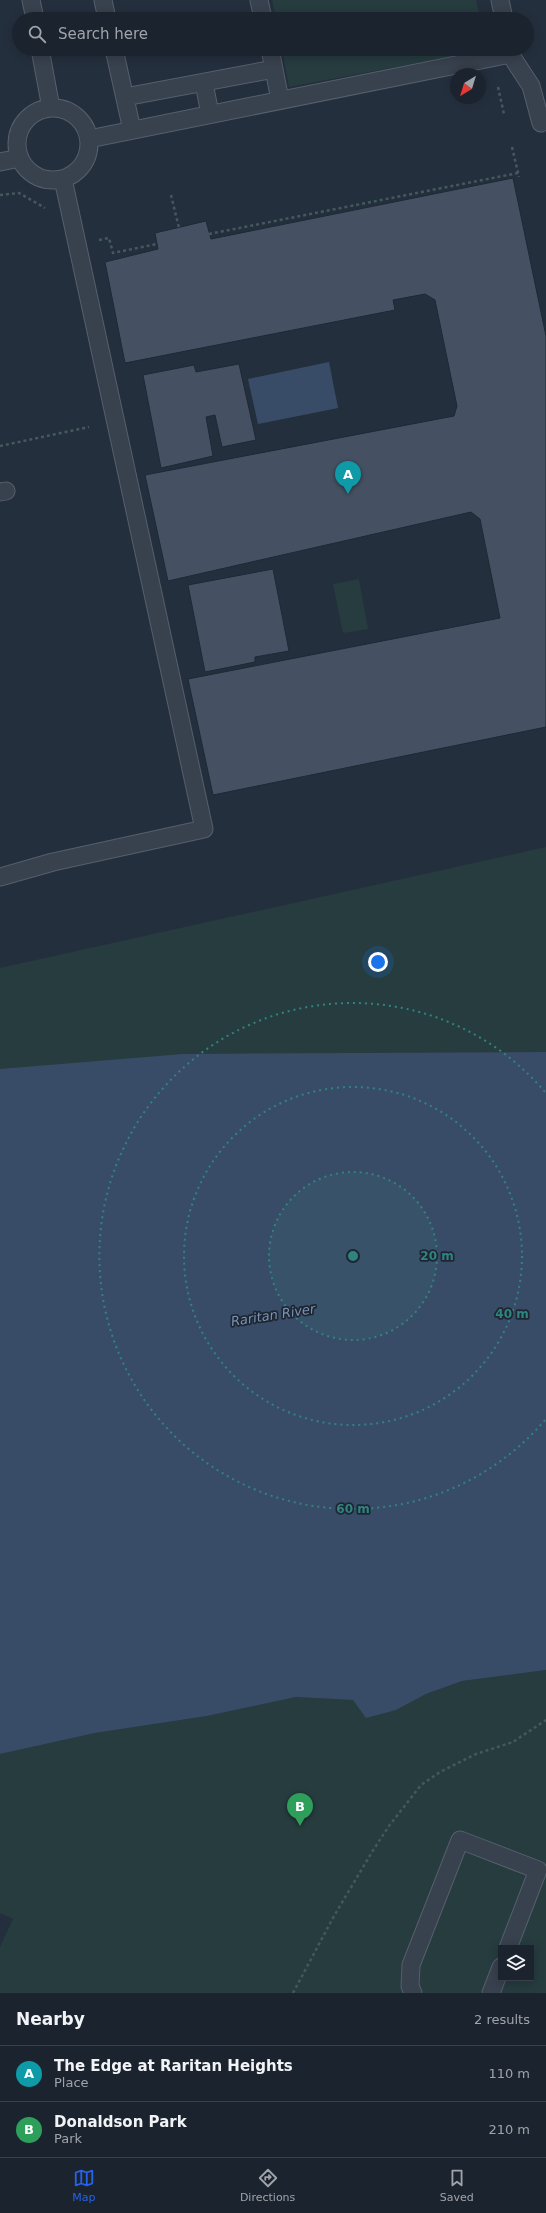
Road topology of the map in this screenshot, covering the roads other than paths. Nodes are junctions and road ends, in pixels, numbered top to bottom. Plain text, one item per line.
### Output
1 (31, 0) edge
2 (103, 0) edge
3 (259, 0) edge
4 (500, 0) edge
5 (34, 12) edge
6 (106, 12) edge
7 (262, 12) edge
8 (503, 12) edge
9 (41, 56) edge
10 (116, 56) edge
11 (271, 56) edge
12 (487, 56) edge
13 (513, 56) edge
14 (274, 70) junction
15 (204, 83) junction
16 (125, 97) junction
17 (280, 100) junction
18 (51, 108) junction
19 (210, 114) junction
20 (541, 123) dead end
21 (132, 130) junction
22 (89, 139) junction
23 (20, 158) junction
24 (0, 162) edge
25 (63, 179) junction
26 (0, 877) edge
27 (509, 1945) edge
28 (498, 1975) edge
29 (412, 1993) edge
30 (491, 1993) edge

1 - 5 lane
2 - 6 lane
3 - 7 lane
4 - 8 lane
9 - 18 lane
10 - 16 lane
11 - 14 lane
12 - 17 lane
13 - 20 lane
14 - 15 lane
14 - 17 lane
15 - 16 lane
15 - 19 lane
16 - 21 lane
17 - 19 lane
18 - 22 lane
18 - 23 lane
19 - 21 lane
21 - 22 lane
22 - 25 lane
23 - 24 lane
23 - 25 lane
25 - 26 lane
27 - 29 lane
28 - 30 lane

